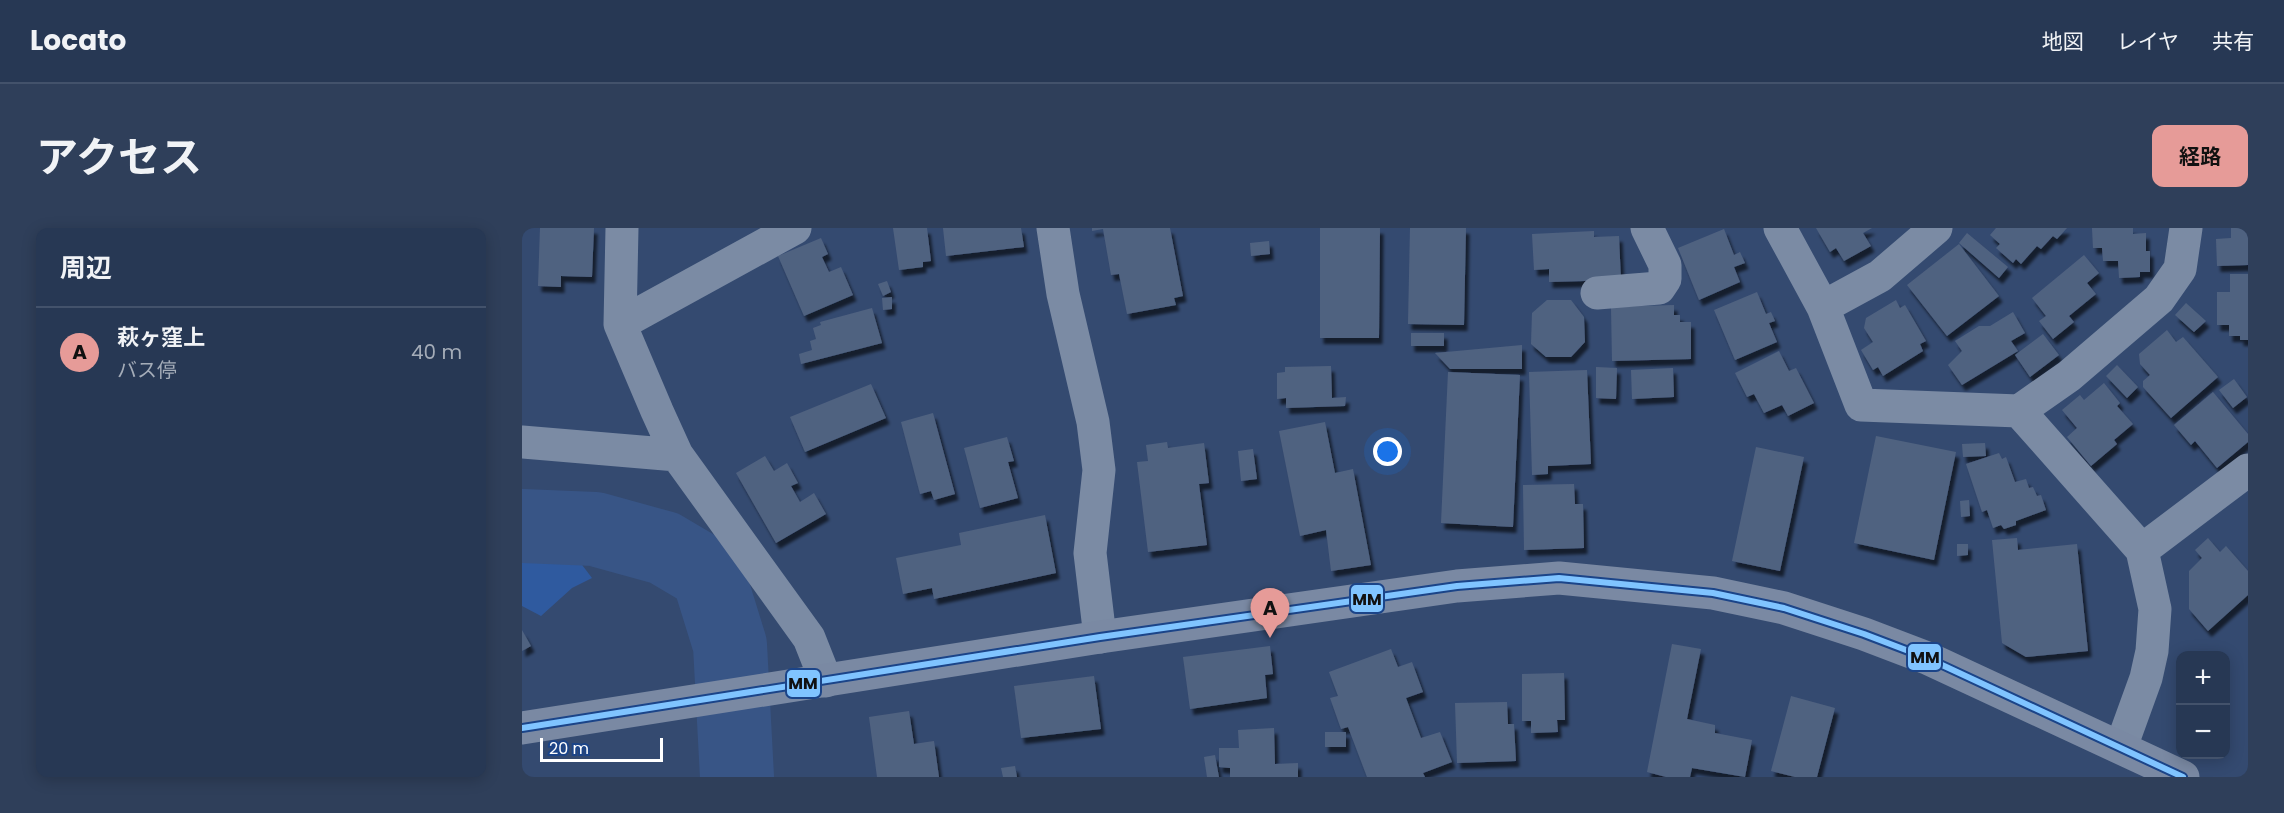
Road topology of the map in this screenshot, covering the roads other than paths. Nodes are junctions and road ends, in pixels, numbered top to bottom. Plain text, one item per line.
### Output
1 (622, 228) edge
2 (795, 228) edge
3 (1053, 228) edge
4 (1647, 228) edge
5 (1780, 228) edge
6 (1936, 228) edge
7 (2186, 228) edge
8 (1597, 293) dead end
9 (1823, 307) junction
10 (620, 324) junction
11 (2019, 411) junction
12 (522, 442) edge
13 (677, 455) junction
14 (2248, 470) edge
15 (2142, 550) junction
16 (1100, 637) junction
17 (818, 682) junction
18 (522, 728) edge
19 (2121, 747) junction
20 (2182, 777) edge

1 - 10 street
2 - 10 street
3 - 16 street
4 - 8 street
5 - 9 street
6 - 9 street
7 - 11 street
9 - 11 street
10 - 13 street
11 - 15 street
12 - 13 street
13 - 17 street
14 - 15 street
15 - 19 street
16 - 17 main road
16 - 19 main road
17 - 18 main road
19 - 20 main road

